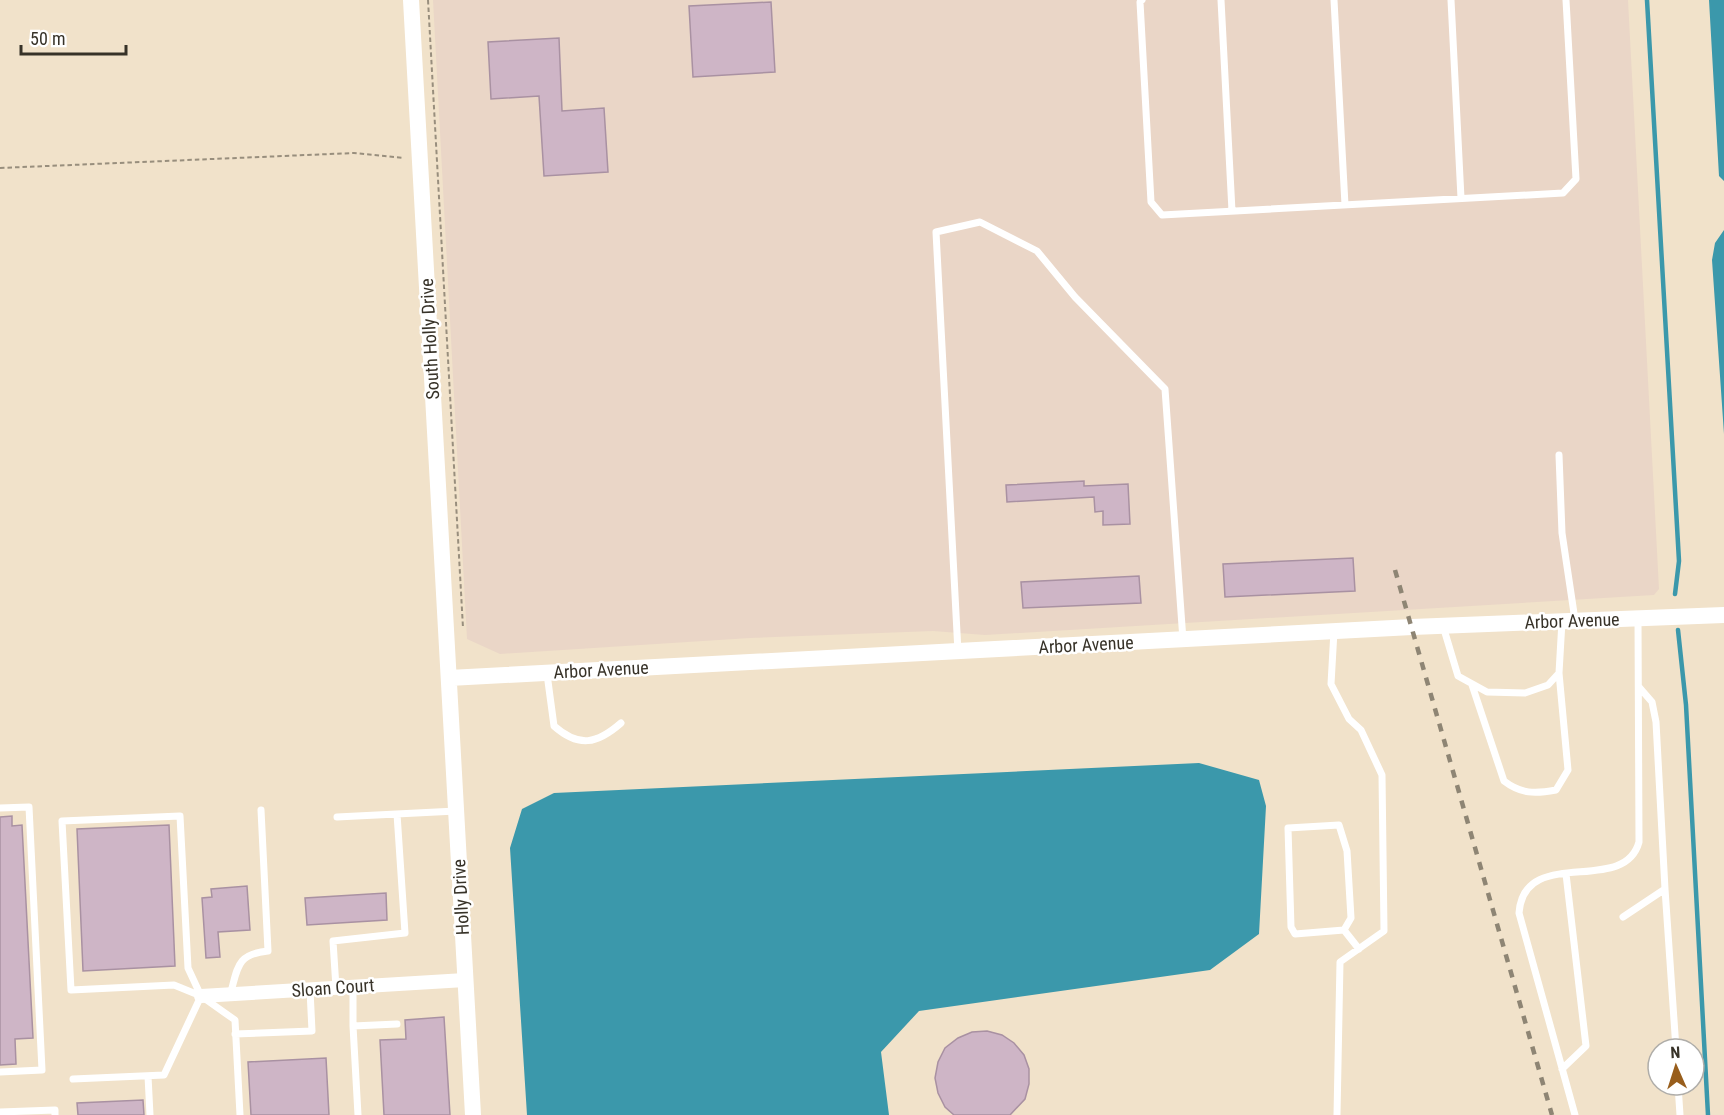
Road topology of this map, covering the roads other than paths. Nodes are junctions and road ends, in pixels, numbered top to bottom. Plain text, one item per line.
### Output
1 (411, 0) edge
2 (1142, 0) edge
3 (1221, 0) edge
4 (1334, 0) edge
5 (1450, 0) edge
6 (1566, 0) edge
7 (1461, 198) junction
8 (1345, 205) junction
9 (1232, 211) junction
10 (1559, 455) dead end
11 (1724, 615) edge
12 (1638, 618) junction
13 (1568, 620) junction
14 (1443, 626) junction
15 (1334, 631) junction
16 (1183, 640) junction
17 (958, 652) junction
18 (547, 673) junction
19 (1559, 673) junction
20 (449, 678) junction
21 (1472, 685) junction
22 (1639, 687) junction
23 (621, 723) dead end
24 (0, 808) edge
25 (261, 810) dead end
26 (456, 811) junction
27 (397, 814) junction
28 (337, 817) dead end
29 (1566, 874) junction
30 (1665, 890) junction
31 (1623, 917) dead end
32 (1344, 930) junction
33 (1359, 949) junction
34 (465, 980) junction
35 (353, 986) junction
36 (336, 988) junction
37 (310, 990) junction
38 (230, 995) junction
39 (201, 996) junction
40 (397, 1024) dead end
41 (353, 1026) junction
42 (235, 1034) junction
43 (1675, 1037) edge
44 (1562, 1070) junction
45 (0, 1072) edge
46 (148, 1076) junction
47 (73, 1079) dead end
48 (1679, 1097) edge
49 (0, 1112) edge
50 (55, 1115) edge
51 (150, 1115) edge
52 (240, 1115) edge
53 (358, 1115) edge
54 (473, 1115) edge
55 (1337, 1115) edge
56 (1575, 1115) edge
57 (1680, 1115) edge

1 - 20 street, South Holly Drive
2 - 9 lane
3 - 9 lane
4 - 8 lane
5 - 7 lane
6 - 7 lane
7 - 8 lane
8 - 9 lane
10 - 13 lane
11 - 12 street, Arbor Avenue
12 - 13 street, Arbor Avenue
12 - 22 lane
13 - 14 street, Arbor Avenue
13 - 19 lane
14 - 15 street, Arbor Avenue
14 - 21 lane
15 - 16 street, Arbor Avenue
15 - 33 lane
16 - 17 street, Arbor Avenue
16 - 17 lane
17 - 18 street, Arbor Avenue
18 - 20 street, Arbor Avenue
18 - 23 lane
19 - 21 lane
19 - 21 lane
20 - 26 street, Holly Drive
22 - 29 lane
22 - 30 lane
24 - 45 lane
25 - 38 lane
26 - 27 lane
26 - 34 street, Holly Drive
27 - 28 lane
27 - 36 lane
29 - 44 lane
29 - 44 lane
30 - 31 lane
30 - 43 lane
32 - 32 lane
32 - 33 lane
33 - 55 lane
34 - 35 street, Sloan Court
34 - 54 street, Holly Drive
35 - 36 street, Sloan Court
35 - 41 lane
36 - 37 street, Sloan Court
37 - 38 street, Sloan Court
37 - 42 lane
38 - 39 street, Sloan Court
39 - 39 lane
39 - 42 lane
39 - 46 lane
40 - 41 lane
41 - 53 lane
42 - 52 lane
44 - 56 lane
46 - 47 lane
46 - 51 lane
48 - 57 lane
49 - 50 lane

